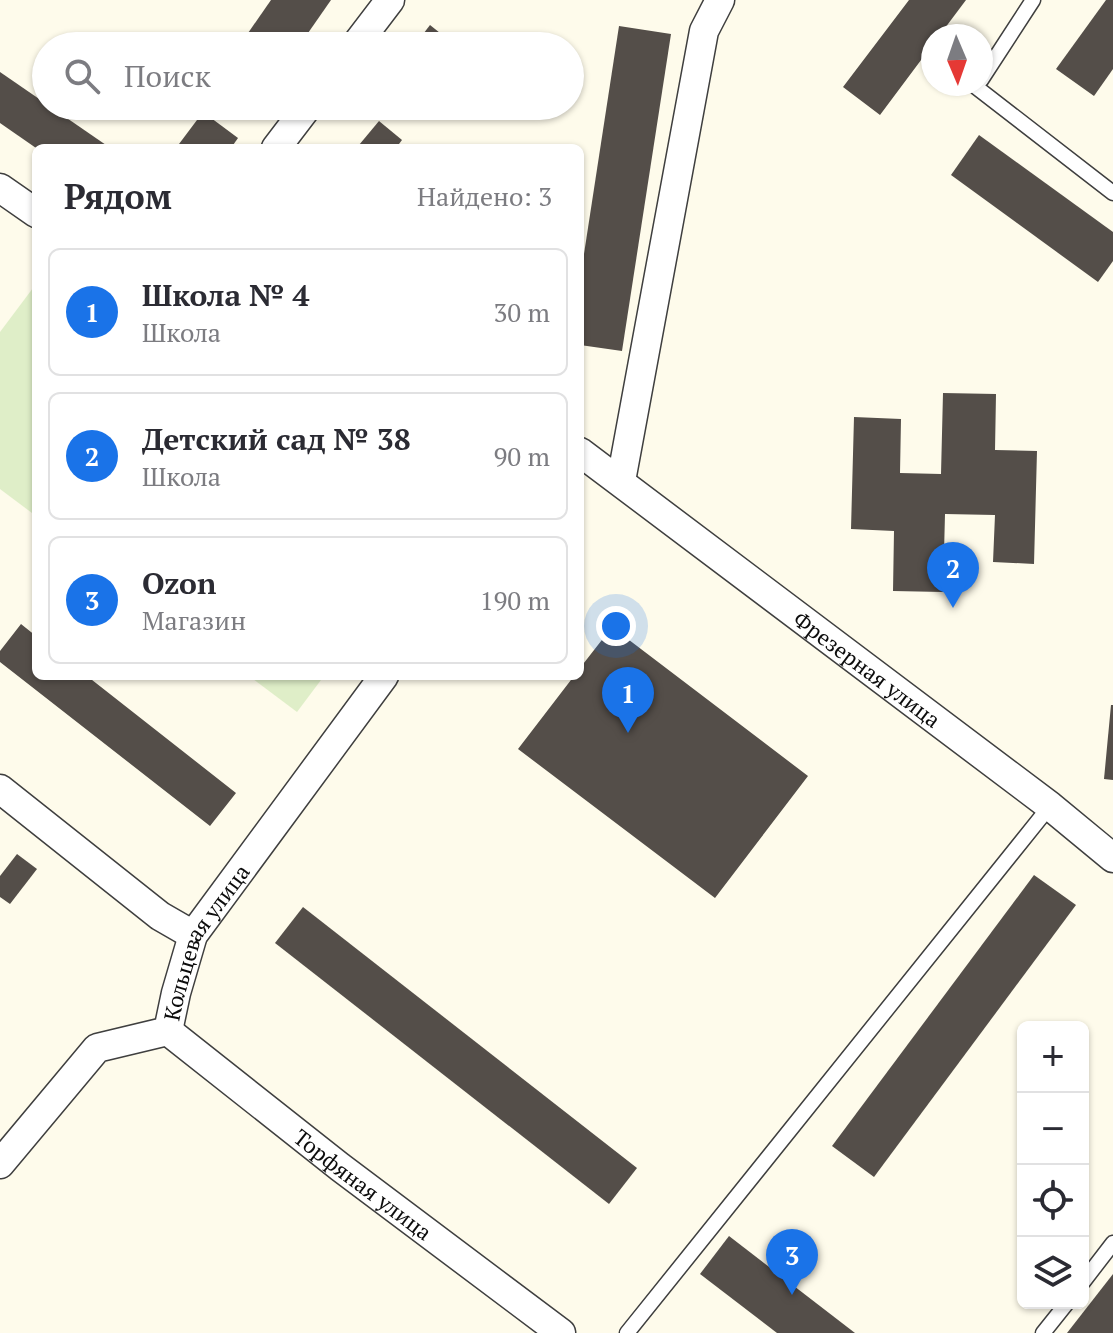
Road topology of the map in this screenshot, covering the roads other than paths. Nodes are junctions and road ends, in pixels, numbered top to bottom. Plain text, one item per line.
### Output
1 (390, 0) edge
2 (720, 0) edge
3 (1033, 0) edge
4 (366, 32) edge
5 (993, 62) edge
6 (988, 96) edge
7 (297, 120) edge
8 (279, 144) edge
9 (0, 188) edge
10 (1113, 193) edge
11 (32, 210) edge
12 (584, 455) edge
13 (621, 481) junction
14 (381, 680) edge
15 (0, 789) edge
16 (1050, 806) junction
17 (1113, 858) edge
18 (193, 935) junction
19 (168, 1031) junction
20 (0, 1164) edge
21 (1113, 1243) edge
22 (1089, 1274) edge
23 (1062, 1309) edge
24 (561, 1333) edge
25 (627, 1333) edge
26 (1043, 1333) edge

1 - 4 street
2 - 13 street
3 - 5 lane
6 - 10 lane
7 - 8 street
9 - 11 street
12 - 13 street
13 - 16 street, Фрезерная улица
14 - 18 street, Кольцевая улица
15 - 18 street
16 - 17 street, Фрезерная улица
16 - 25 lane
18 - 19 street, Кольцевая улица
19 - 20 street, Кольцевая улица
19 - 24 street, Торфяная улица
21 - 22 lane
23 - 26 lane

